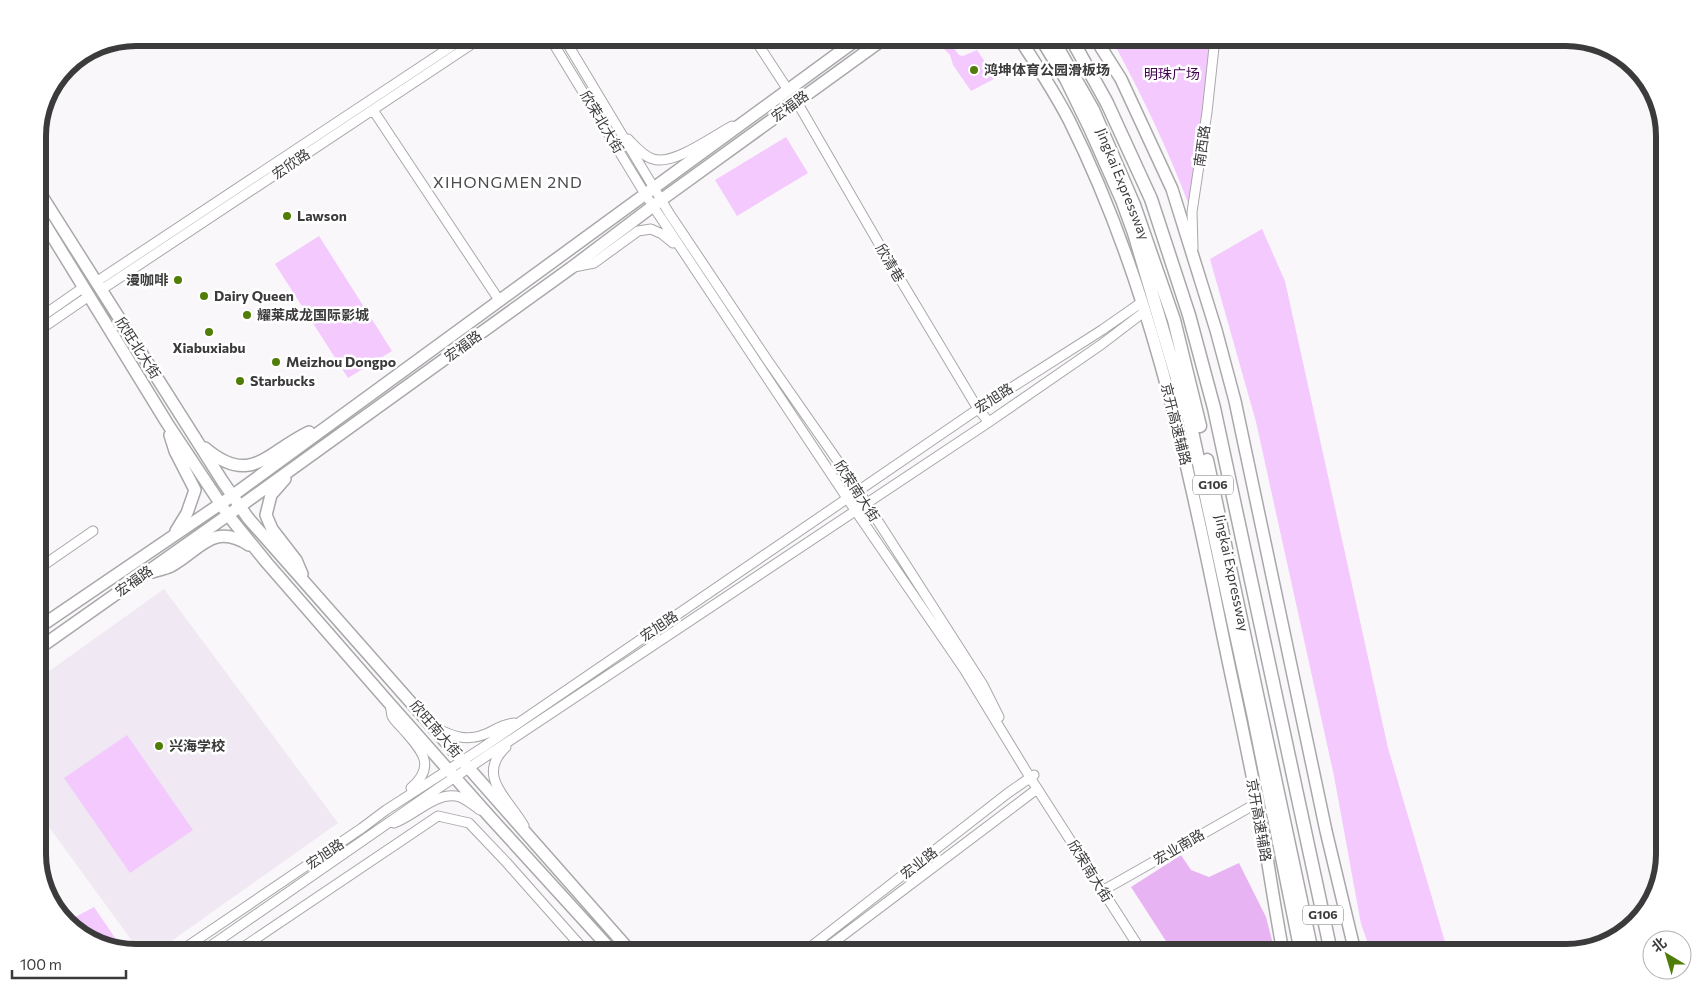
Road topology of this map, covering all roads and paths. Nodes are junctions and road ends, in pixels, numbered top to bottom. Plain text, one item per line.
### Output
1 (452, 46) edge
2 (469, 46) edge
3 (555, 46) edge
4 (569, 46) edge
5 (759, 46) edge
6 (848, 46) edge
7 (875, 46) edge
8 (1023, 46) edge
9 (1046, 46) edge
10 (1057, 46) edge
11 (1075, 46) edge
12 (1100, 46) edge
13 (1214, 46) edge
14 (788, 90) junction
15 (796, 102) junction
16 (374, 110) junction
17 (748, 119) junction
18 (621, 132) junction
19 (649, 190) junction
20 (46, 203) edge
21 (657, 203) junction
22 (46, 226) edge
23 (683, 251) junction
24 (1193, 256) junction
25 (572, 268) junction
26 (99, 286) junction
27 (87, 292) junction
28 (500, 300) junction
29 (1143, 307) junction
30 (46, 315) edge
31 (46, 325) edge
32 (978, 408) junction
33 (340, 417) junction
34 (989, 422) junction
35 (167, 423) junction
36 (198, 442) junction
37 (304, 460) junction
38 (858, 490) junction
39 (232, 496) junction
40 (847, 498) junction
41 (866, 503) junction
42 (220, 504) junction
43 (240, 506) junction
44 (855, 510) junction
45 (228, 515) junction
46 (93, 531) dead end
47 (171, 536) junction
48 (46, 563) edge
49 (267, 563) junction
50 (143, 574) junction
51 (307, 586) junction
52 (46, 622) edge
53 (46, 643) edge
54 (390, 704) junction
55 (519, 722) junction
56 (433, 726) junction
57 (522, 731) junction
58 (466, 764) junction
59 (451, 773) junction
60 (1033, 777) junction
61 (1037, 789) junction
62 (1256, 803) junction
63 (386, 810) junction
64 (490, 817) junction
65 (380, 829) junction
66 (532, 841) junction
67 (1314, 878) junction
68 (1102, 891) junction
69 (191, 944) edge
70 (214, 944) edge
71 (248, 944) edge
72 (579, 944) edge
73 (607, 944) edge
74 (624, 944) edge
75 (814, 944) edge
76 (832, 944) edge
77 (1137, 944) edge
78 (1282, 944) edge
79 (1299, 944) edge
80 (1310, 944) edge
81 (1329, 944) edge
82 (1335, 944) edge
83 (1353, 944) edge

1 - 26 street, 宏欣路
2 - 16 street, 宏欣路
3 - 19 street, 欣荣北大街
4 - 18 street, 欣荣北大街
5 - 14 street
6 - 14 main road, 宏福路
7 - 15 main road, 宏福路
8 - 29 main road, 京开高速辅路
9 - 79 highway
10 - 80 highway, Jingkai Expressway / G106
11 - 67 highway, Jingkai Expressway / G106
12 - 24 main road
13 - 24 street, 南西路
14 - 17 main road, 宏福路
15 - 21 main road, 宏福路
15 - 32 street, 欣清巷
16 - 26 street, 宏欣路
16 - 28 street
17 - 18 street
17 - 19 main road, 宏福路
18 - 19 street, 欣荣北大街
19 - 21 street, 欣荣北大街
19 - 28 main road, 宏福路
20 - 26 main road, 欣旺北大街
21 - 23 street, 欣荣南大街
21 - 25 main road, 宏福路
21 - 38 street, 欣荣南大街
22 - 27 main road, 欣旺北大街
23 - 25 street
23 - 40 street, 欣荣南大街
24 - 83 main road
25 - 37 main road, 宏福路
26 - 36 main road, 欣旺北大街
27 - 30 street
27 - 31 street
27 - 35 main road, 欣旺北大街
28 - 33 main road, 宏福路
29 - 32 street, 宏旭路
29 - 34 street, 宏旭路
29 - 62 main road, 京开高速辅路
32 - 34 street, 欣清巷
32 - 38 street, 宏旭路
33 - 36 main road
33 - 39 main road, 宏福路
34 - 41 street, 宏旭路
35 - 42 main road, 欣旺北大街
35 - 47 main road
36 - 39 main road, 欣旺北大街
37 - 43 main road, 宏福路
37 - 51 main road
38 - 40 street, 宏旭路
38 - 41 street, 欣荣南大街
39 - 42 main road, 宏福路
39 - 43 main road, 欣旺北大街
40 - 44 street, 欣荣南大街
40 - 55 street, 宏旭路
41 - 44 street, 宏旭路
41 - 60 street, 欣荣南大街
42 - 45 main road, 欣旺北大街
42 - 47 main road, 宏福路
43 - 45 main road, 宏福路
43 - 51 main road, 欣旺南大街
44 - 57 street, 宏旭路
44 - 60 street, 欣荣南大街
45 - 49 main road, 欣旺南大街
45 - 50 main road, 宏福路
46 - 48 street
47 - 52 main road, 宏福路
49 - 50 main road
49 - 54 main road, 欣旺南大街
50 - 53 main road, 宏福路
51 - 56 main road, 欣旺南大街
54 - 59 main road, 欣旺南大街
54 - 63 street
55 - 56 street
55 - 58 street, 宏旭路
56 - 58 main road, 欣旺南大街
57 - 58 street, 宏旭路
57 - 66 street
58 - 59 street, 宏旭路
58 - 66 main road, 欣旺南大街
59 - 63 street, 宏旭路
59 - 64 main road, 欣旺南大街
59 - 65 street, 宏旭路
60 - 61 street, 欣荣南大街
60 - 75 street, 宏业路
61 - 68 street, 欣荣南大街
61 - 76 street, 宏业路
62 - 68 street, 宏业南路
62 - 78 main road, 京开高速辅路
63 - 69 street, 宏旭路
64 - 65 street
64 - 73 main road, 欣旺南大街
65 - 70 street, 宏旭路
66 - 74 main road, 欣旺南大街
67 - 81 highway, Jingkai Expressway / G106
67 - 82 highway
68 - 77 street, 欣荣南大街
71 - 72 street

